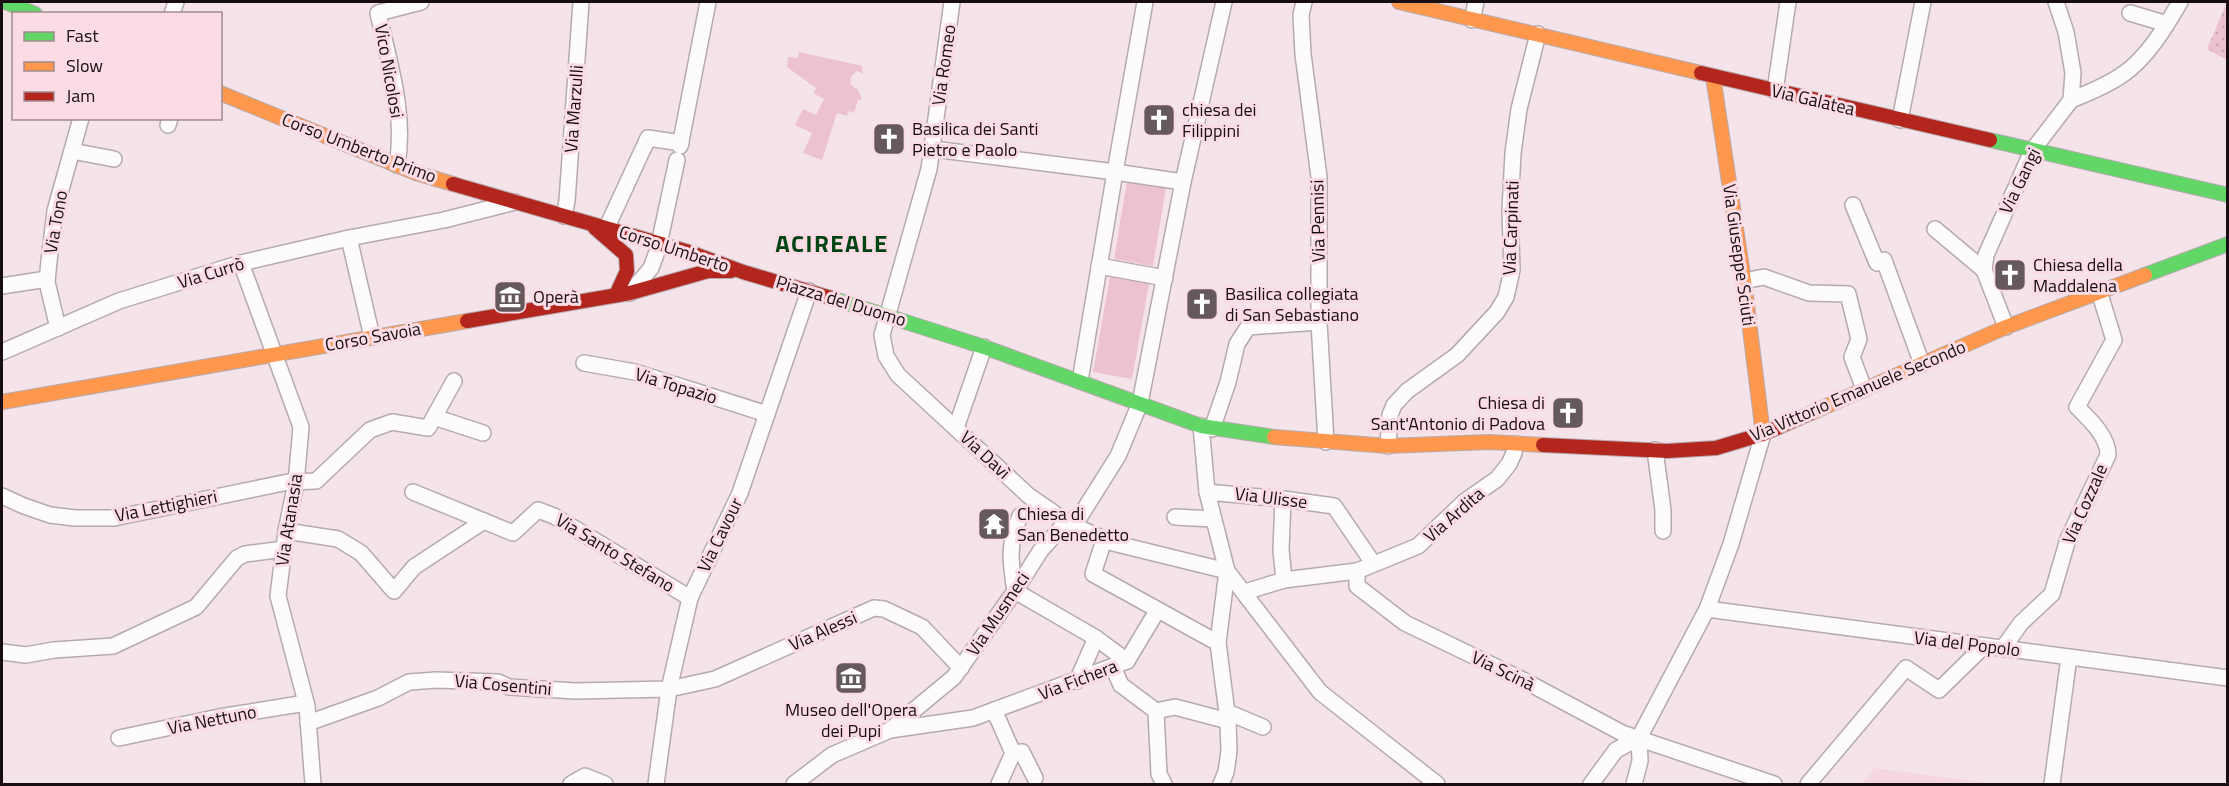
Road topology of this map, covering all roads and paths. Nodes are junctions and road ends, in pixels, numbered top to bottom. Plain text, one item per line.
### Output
1 (421, 2) edge
2 (581, 2) edge
3 (708, 2) edge
4 (952, 2) edge
5 (1145, 2) edge
6 (1224, 2) edge
7 (1304, 2) edge
8 (1399, 2) edge
9 (1476, 2) edge
10 (1788, 2) edge
11 (1923, 2) edge
12 (2056, 2) edge
13 (2180, 2) edge
14 (3, 3) edge
15 (377, 7) edge
16 (29, 12) edge
17 (2130, 13) dead end
18 (1472, 20) junction
19 (2167, 24) junction
20 (1538, 34) junction
21 (1713, 76) junction
22 (1775, 91) junction
23 (222, 94) edge
24 (2071, 100) junction
25 (80, 120) edge
26 (1900, 120) junction
27 (933, 149) junction
28 (680, 150) junction
29 (72, 151) junction
30 (2032, 151) junction
31 (114, 159) dead end
32 (397, 165) junction
33 (1114, 169) junction
34 (1184, 179) junction
35 (2228, 195) edge
36 (515, 202) junction
37 (1853, 205) dead end
38 (564, 216) junction
39 (589, 223) junction
40 (606, 227) junction
41 (1935, 230) dead end
42 (349, 238) junction
43 (660, 243) junction
44 (2228, 244) edge
45 (241, 263) junction
46 (1099, 267) junction
47 (1984, 270) junction
48 (743, 272) junction
49 (1165, 278) junction
50 (47, 279) junction
51 (1744, 281) junction
52 (2, 286) edge
53 (809, 291) junction
54 (2099, 291) junction
55 (623, 294) junction
56 (887, 315) junction
57 (1319, 322) junction
58 (2006, 327) junction
59 (58, 328) junction
60 (372, 337) junction
61 (984, 347) junction
62 (7, 350) edge
63 (276, 354) junction
64 (584, 363) dead end
65 (1922, 364) junction
66 (1076, 380) junction
67 (454, 381) dead end
68 (1864, 390) junction
69 (2, 402) edge
70 (1140, 403) junction
71 (767, 414) junction
72 (434, 417) junction
73 (956, 428) junction
74 (1211, 428) junction
75 (483, 433) dead end
76 (1763, 434) junction
77 (1326, 442) junction
78 (1515, 444) junction
79 (1388, 446) junction
80 (1655, 450) junction
81 (296, 483) junction
82 (413, 492) dead end
83 (1207, 492) junction
84 (2, 496) edge
85 (1283, 499) junction
86 (1020, 516) dead end
87 (1175, 517) dead end
88 (1213, 519) junction
89 (1070, 520) junction
90 (484, 521) junction
91 (285, 531) junction
92 (1663, 531) dead end
93 (1109, 541) junction
94 (284, 549) junction
95 (1373, 561) junction
96 (1222, 566) junction
97 (1357, 571) junction
98 (1284, 580) junction
99 (1015, 591) junction
100 (1245, 592) junction
101 (690, 598) junction
102 (1707, 609) junction
103 (1157, 611) junction
104 (1096, 638) junction
105 (1216, 645) junction
106 (1984, 646) junction
107 (2003, 648) junction
108 (2, 652) edge
109 (2069, 657) junction
110 (1120, 664) junction
111 (958, 672) junction
112 (2228, 678) edge
113 (1077, 681) junction
114 (669, 688) junction
115 (306, 703) junction
116 (994, 710) junction
117 (1156, 711) junction
118 (1228, 716) junction
119 (308, 723) junction
120 (1263, 727) dead end
121 (890, 729) junction
122 (119, 738) dead end
123 (1639, 738) junction
124 (1013, 753) junction
125 (1227, 765) junction
126 (1035, 778) dead end
127 (313, 784) edge
128 (571, 784) edge
129 (605, 784) edge
130 (656, 784) edge
131 (794, 784) edge
132 (999, 784) edge
133 (1164, 784) edge
134 (1212, 784) edge
135 (1221, 784) edge
136 (1437, 784) edge
137 (1591, 784) edge
138 (1634, 784) edge
139 (1774, 784) edge
140 (1808, 784) edge
141 (2052, 784) edge

1 - 15 street, Vico Nicolosi
2 - 38 street, Via Marzulli
3 - 28 street
4 - 27 street, Via Romeo
5 - 33 street
6 - 34 street
7 - 57 street, Via Pennisi
8 - 18 street, Via Galatea
9 - 18 street
10 - 22 street
11 - 26 street
12 - 24 street
13 - 19 street, Via Gangi
14 - 16 street
15 - 32 street, Vico Nicolosi
17 - 19 street
18 - 20 street, Via Galatea
19 - 24 street, Via Gangi
20 - 21 street, Via Galatea
20 - 79 street, Via Carpinati
21 - 22 street, Via Galatea
21 - 51 street, Via Giuseppe Sciuti
22 - 26 street, Via Galatea
23 - 32 street, Corso Umberto Primo
24 - 30 street, Via Gangi
25 - 29 street, Via Tono
26 - 30 street, Via Galatea
27 - 33 street
27 - 56 street, Via Romeo
28 - 40 street
28 - 43 street
29 - 31 street
29 - 50 street, Via Tono
30 - 35 street, Via Galatea
30 - 47 street, Via Gangi
32 - 36 street, Corso Umberto Primo
33 - 34 street
33 - 46 street
34 - 49 street
36 - 38 street, Corso Umberto Primo
36 - 42 street, Via Currò
37 - 65 street
38 - 39 street, Corso Umberto Primo
39 - 40 street, Corso Umberto Primo
39 - 55 street
40 - 43 street, Corso Umberto
41 - 47 street
42 - 45 street, Via Currò
42 - 60 street
43 - 48 street, Corso Umberto
43 - 55 street
44 - 54 street, Via Vittorio Emanuele Secondo
45 - 59 street, Via Currò
45 - 63 street, Via Atanasia
46 - 49 street
46 - 66 street
47 - 58 street
48 - 53 street, Piazza del Duomo
48 - 55 street, Corso Savoia
49 - 70 street
50 - 52 street
50 - 59 street, Via Tono
51 - 68 street
51 - 76 street, Via Giuseppe Sciuti
53 - 56 street, Piazza del Duomo
53 - 71 street, Via Cavour
54 - 58 street, Via Vittorio Emanuele Secondo
54 - 107 street, Via Cozzale
55 - 60 street, Corso Savoia
56 - 61 street, Piazza del Duomo
56 - 73 street, Via Davì
57 - 74 street
57 - 77 street, Via Pennisi
58 - 65 street, Via Vittorio Emanuele Secondo
59 - 62 street, Via Currò
60 - 63 street, Corso Savoia
61 - 66 street, Piazza del Duomo
61 - 73 street
63 - 69 street, Corso Savoia
63 - 81 street, Via Atanasia
64 - 71 street, Via Topazio
65 - 68 street, Via Vittorio Emanuele Secondo
66 - 70 street, Via Vittorio Emanuele Secondo
67 - 72 street
68 - 76 street, Via Vittorio Emanuele Secondo
70 - 74 street, Via Vittorio Emanuele Secondo
70 - 89 street
71 - 101 street, Via Cavour
72 - 75 street
72 - 81 street, Via Lettighieri
73 - 89 street, Via Davì
74 - 77 street, Via Vittorio Emanuele Secondo
74 - 83 street
76 - 80 street, Via Vittorio Emanuele Secondo
76 - 102 street
77 - 79 street, Via Vittorio Emanuele Secondo
78 - 79 street, Via Vittorio Emanuele Secondo
78 - 80 street, Via Vittorio Emanuele Secondo
78 - 95 street, Via Ardita
80 - 92 street
81 - 84 street, Via Lettighieri
81 - 91 street, Via Atanasia
82 - 90 street, Via Santo Stefano
83 - 85 street, Via Ulisse
83 - 88 street
85 - 95 street, Via Ulisse
85 - 98 street
86 - 99 street
87 - 88 street
88 - 96 street
89 - 93 street, Via Davì
89 - 99 street, Via Musmeci
90 - 91 street
90 - 101 street, Via Santo Stefano
91 - 94 street, Via Atanasia
93 - 96 street
93 - 103 street
94 - 108 street
94 - 115 street, Via Atanasia
95 - 97 street, Via Ardita
96 - 100 street
96 - 105 street
97 - 98 street, Via Ardita
97 - 123 street, Via Scinà
98 - 100 street, Via Ardita
99 - 104 street
99 - 111 street, Via Musmeci
100 - 136 street
101 - 114 street, Via Cavour
102 - 106 street, Via del Popolo
102 - 123 street
103 - 105 street
103 - 110 street, Via Fichera
104 - 110 street
104 - 113 street
105 - 118 street
106 - 107 street, Via del Popolo
106 - 140 street
107 - 109 street, Via del Popolo
109 - 112 street, Via del Popolo
109 - 141 street
110 - 113 street, Via Fichera
110 - 117 street
111 - 114 street, Via Alessi
111 - 121 street, Via Musmeci
113 - 116 street, Via Fichera
114 - 119 street, Via Cosentini
114 - 130 street, Via Cavour
115 - 119 street, Via Atanasia
115 - 122 street, Via Nettuno
116 - 121 street, Via Fichera
116 - 124 street
117 - 118 street
117 - 133 street
118 - 120 street
118 - 125 street
119 - 127 street, Via Atanasia
121 - 131 street
123 - 137 street
123 - 138 street
123 - 139 street
124 - 126 street
124 - 132 street
125 - 134 street
125 - 135 street
128 - 129 street

